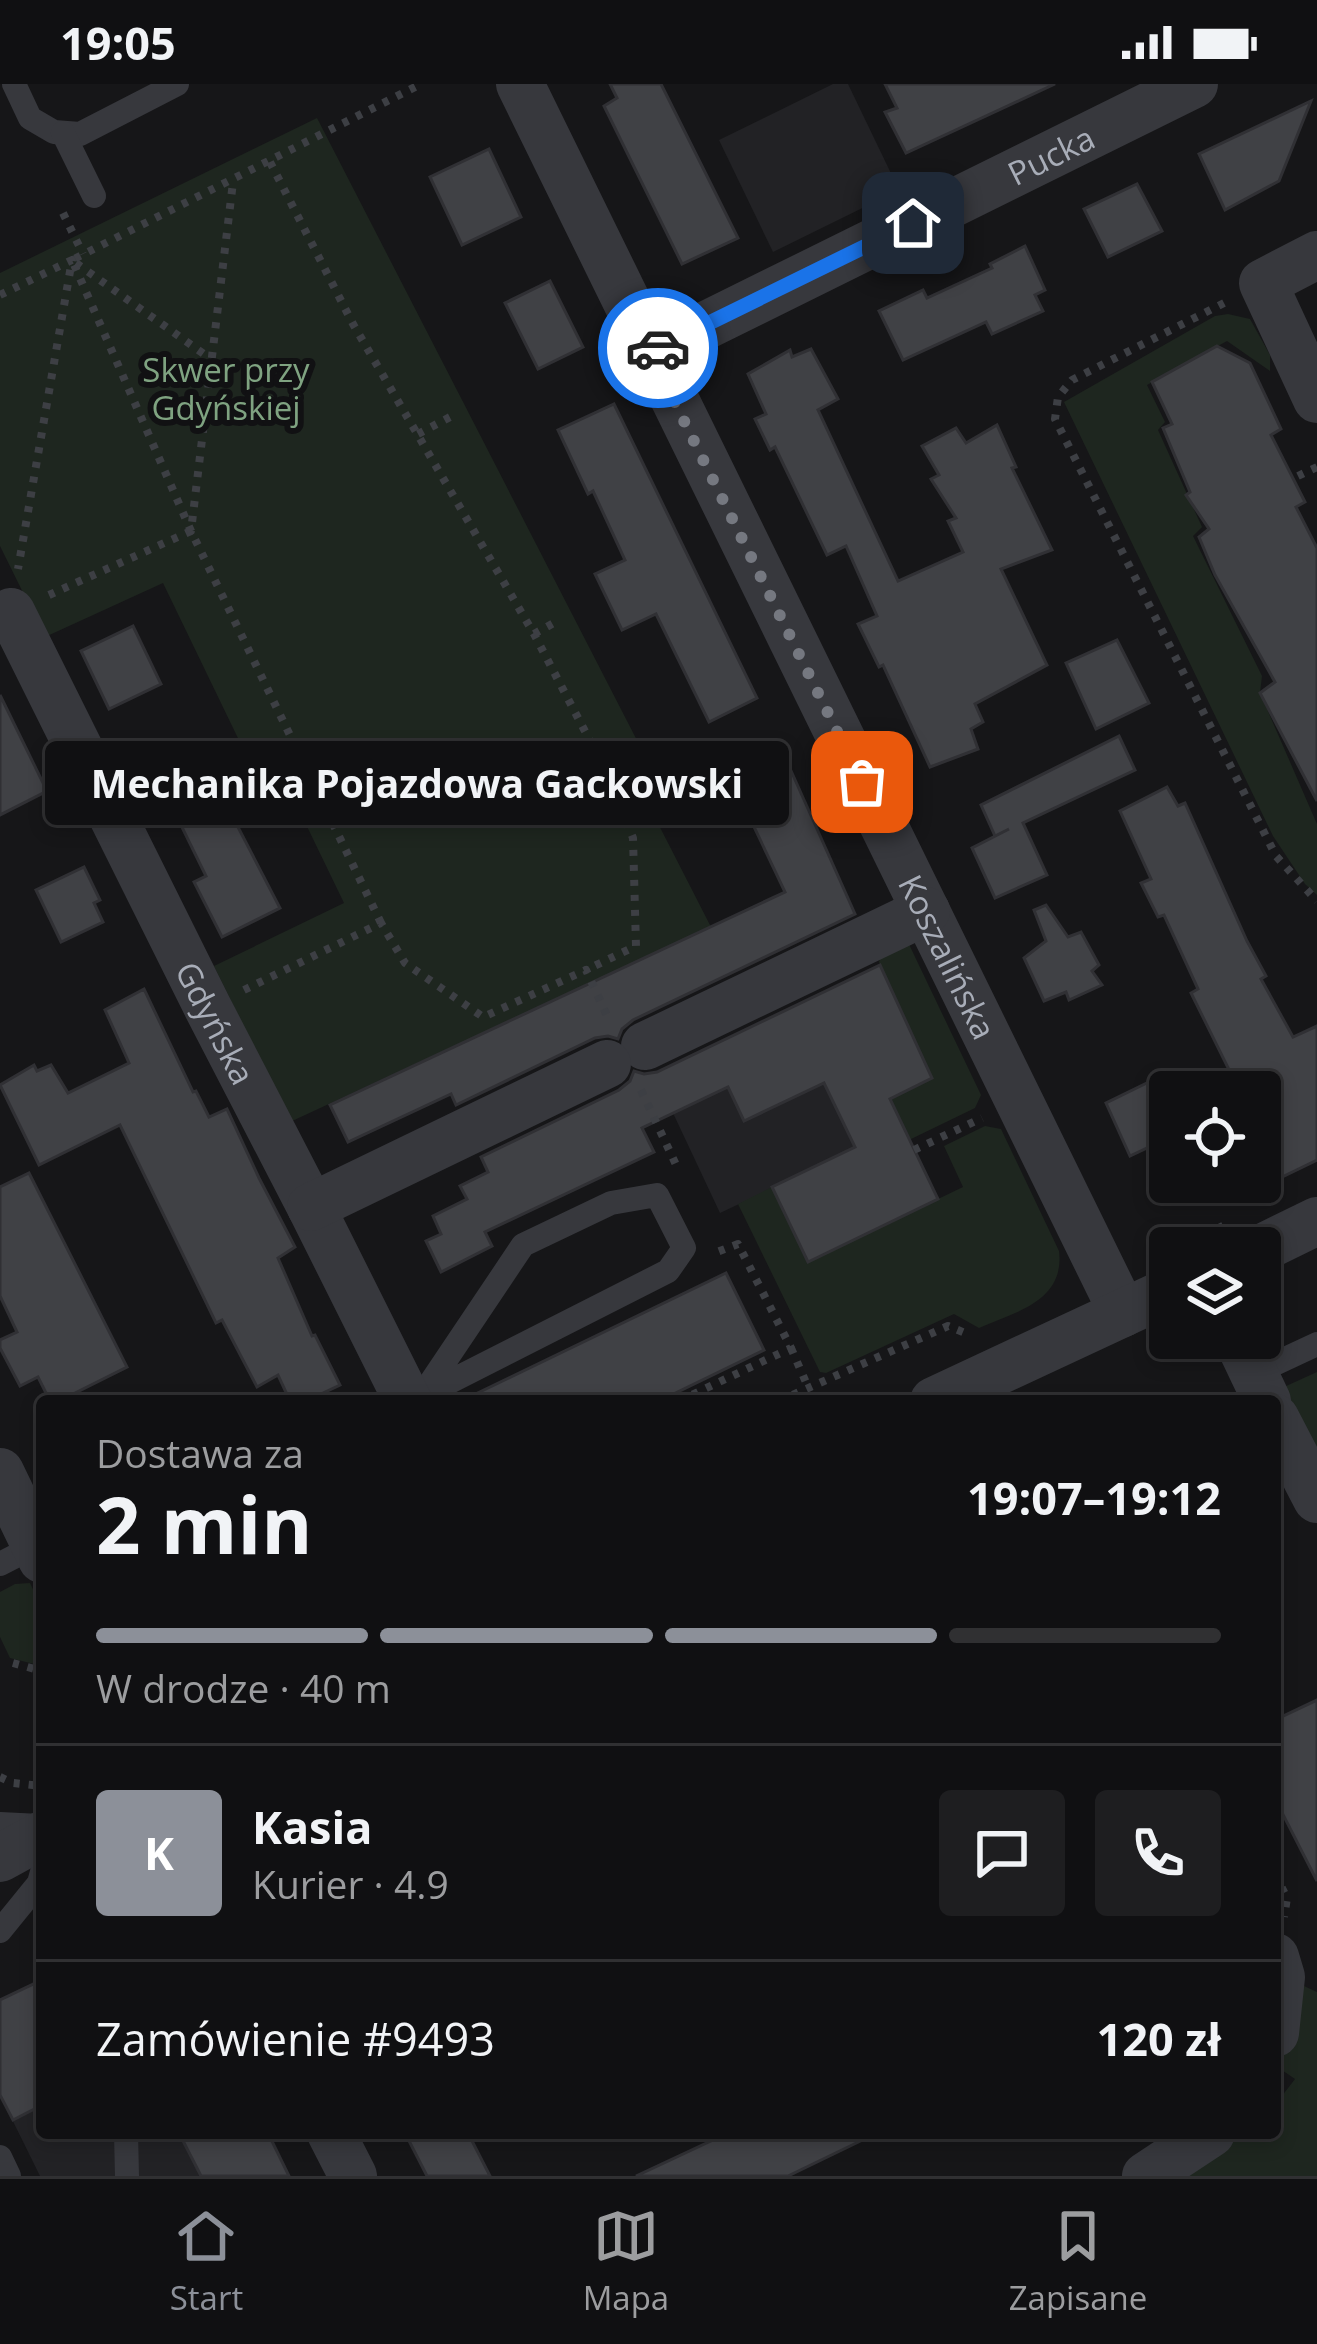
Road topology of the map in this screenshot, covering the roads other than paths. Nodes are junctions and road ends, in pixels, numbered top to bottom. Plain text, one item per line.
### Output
1 (14, 84) edge
2 (178, 84) edge
3 (520, 84) edge
4 (1194, 84) edge
5 (63, 133) junction
6 (94, 196) dead end
7 (1317, 255) edge
8 (650, 352) junction
9 (1317, 399) edge
10 (9, 624) edge
11 (926, 911) junction
12 (311, 1207) junction
13 (1317, 1221) edge
14 (1281, 1239) edge
15 (1149, 1301) edge
16 (1123, 1313) junction
17 (1317, 1345) edge
18 (1252, 1371) edge
19 (412, 1395) edge
20 (417, 1395) edge
21 (422, 1395) edge
22 (947, 1395) edge
23 (1281, 1430) edge
24 (0, 1472) edge
25 (1317, 1499) edge
26 (26, 1557) edge
27 (0, 1823) edge
28 (36, 1829) edge
29 (36, 1834) edge
30 (0, 1858) edge
31 (36, 1885) edge
32 (0, 1931) edge
33 (126, 2139) edge
34 (334, 2139) edge
35 (1202, 2139) edge
36 (0, 2157) edge
37 (9, 2176) edge
38 (127, 2176) edge
39 (353, 2176) edge
40 (1146, 2176) edge

1 - 5 lane
2 - 5 lane
3 - 8 street, Koszalińska
4 - 8 street, Pucka
5 - 6 lane
7 - 9 street
8 - 11 street, Koszalińska
10 - 12 street, Gdyńska
11 - 12 street
11 - 16 street, Koszalińska
12 - 19 street, Gdyńska
13 - 14 street
15 - 16 street
16 - 22 street
17 - 18 lane
20 - 21 lane
23 - 25 street
24 - 26 street
27 - 28 lane
29 - 30 street
31 - 32 lane
33 - 38 lane
34 - 39 street
35 - 40 street
36 - 37 lane

